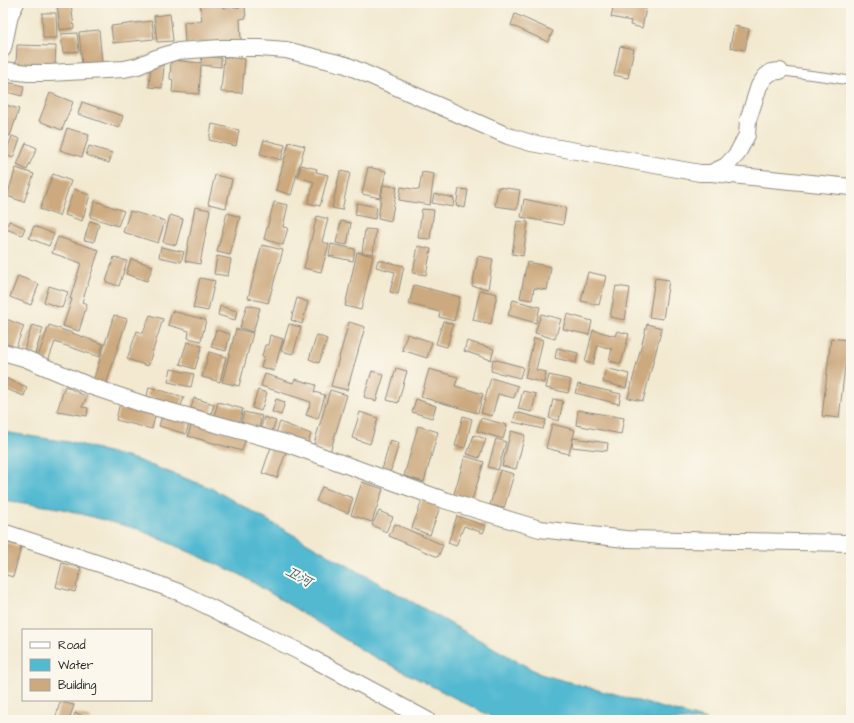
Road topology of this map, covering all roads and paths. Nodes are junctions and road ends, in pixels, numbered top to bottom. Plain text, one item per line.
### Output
1 (16, 3) edge
2 (3, 49) edge
3 (3, 70) edge
4 (780, 71) joint
5 (851, 81) edge
6 (712, 172) junction
7 (851, 187) edge
8 (3, 352) edge
9 (3, 532) edge
10 (851, 543) edge
11 (427, 720) edge

1 - 2 street
3 - 6 street
4 - 5 lane
4 - 6 street
6 - 7 street
8 - 10 street
9 - 11 street

